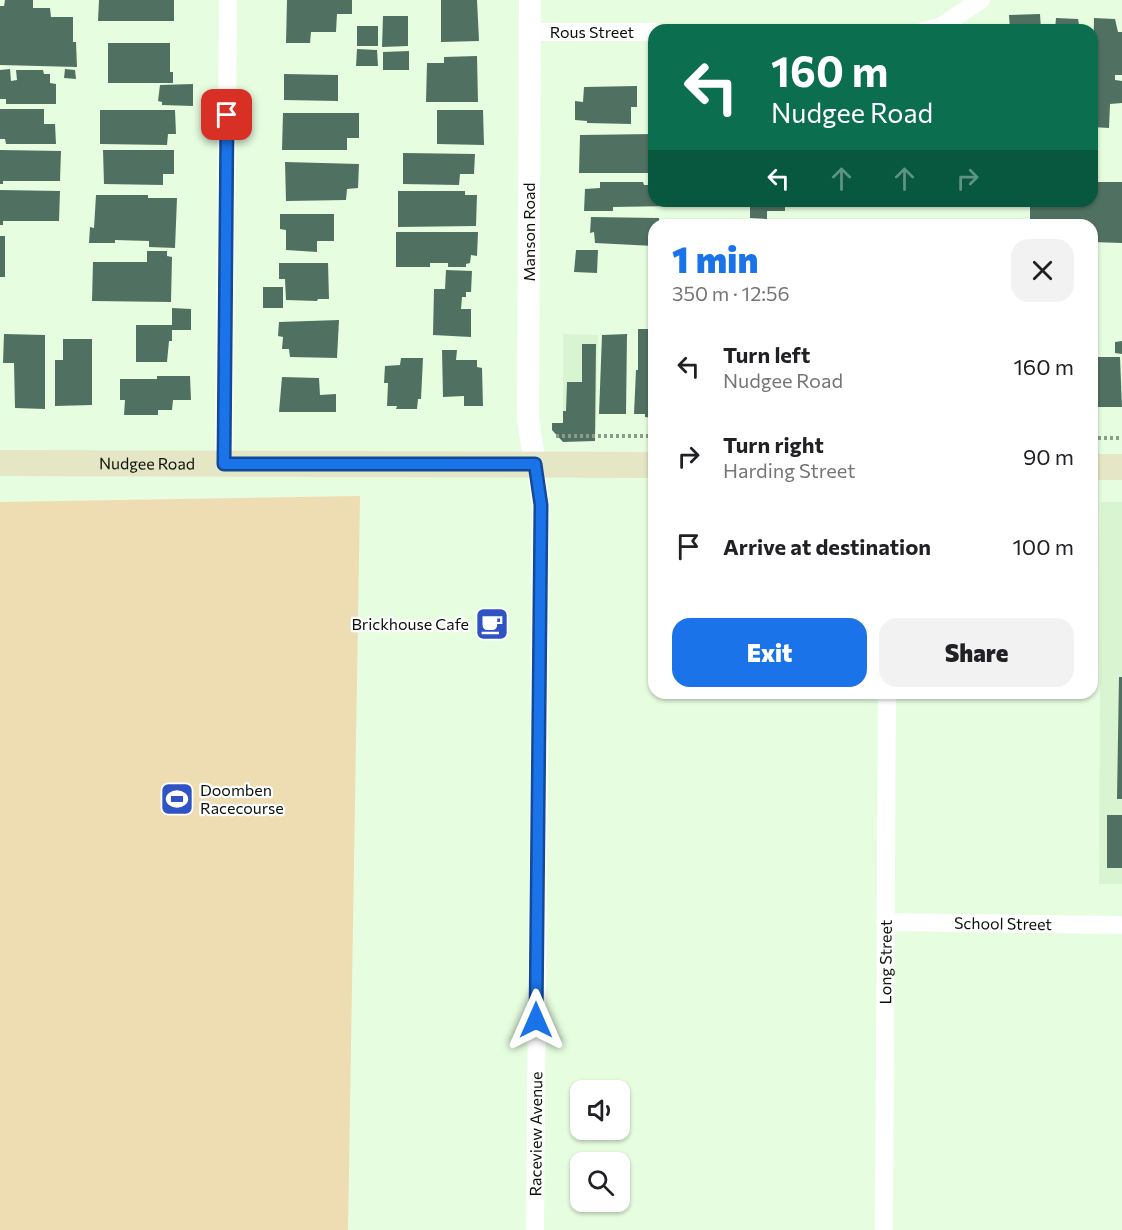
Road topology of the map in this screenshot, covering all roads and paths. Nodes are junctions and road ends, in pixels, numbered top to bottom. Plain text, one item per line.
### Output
1 (228, 0) edge
2 (530, 0) edge
3 (981, 0) edge
4 (945, 24) edge
5 (530, 32) junction
6 (648, 32) edge
7 (556, 436) dead end
8 (648, 436) edge
9 (1098, 438) edge
10 (1122, 438) edge
11 (0, 463) edge
12 (224, 464) junction
13 (535, 464) junction
14 (648, 465) edge
15 (1098, 466) edge
16 (1122, 467) edge
17 (887, 699) edge
18 (885, 922) junction
19 (1122, 925) edge
20 (535, 1230) edge
21 (884, 1230) edge

1 - 12 street
2 - 5 street, Manson Road
3 - 4 street
5 - 6 street, Rous Street
5 - 13 street, Manson Road
7 - 8 path
9 - 10 path
11 - 12 main road, Nudgee Road
12 - 13 main road, Nudgee Road
13 - 14 main road, Nudgee Road
13 - 20 street, Raceview Avenue
15 - 16 main road
17 - 18 street, Long Street
18 - 19 street, School Street
18 - 21 street, Long Street

